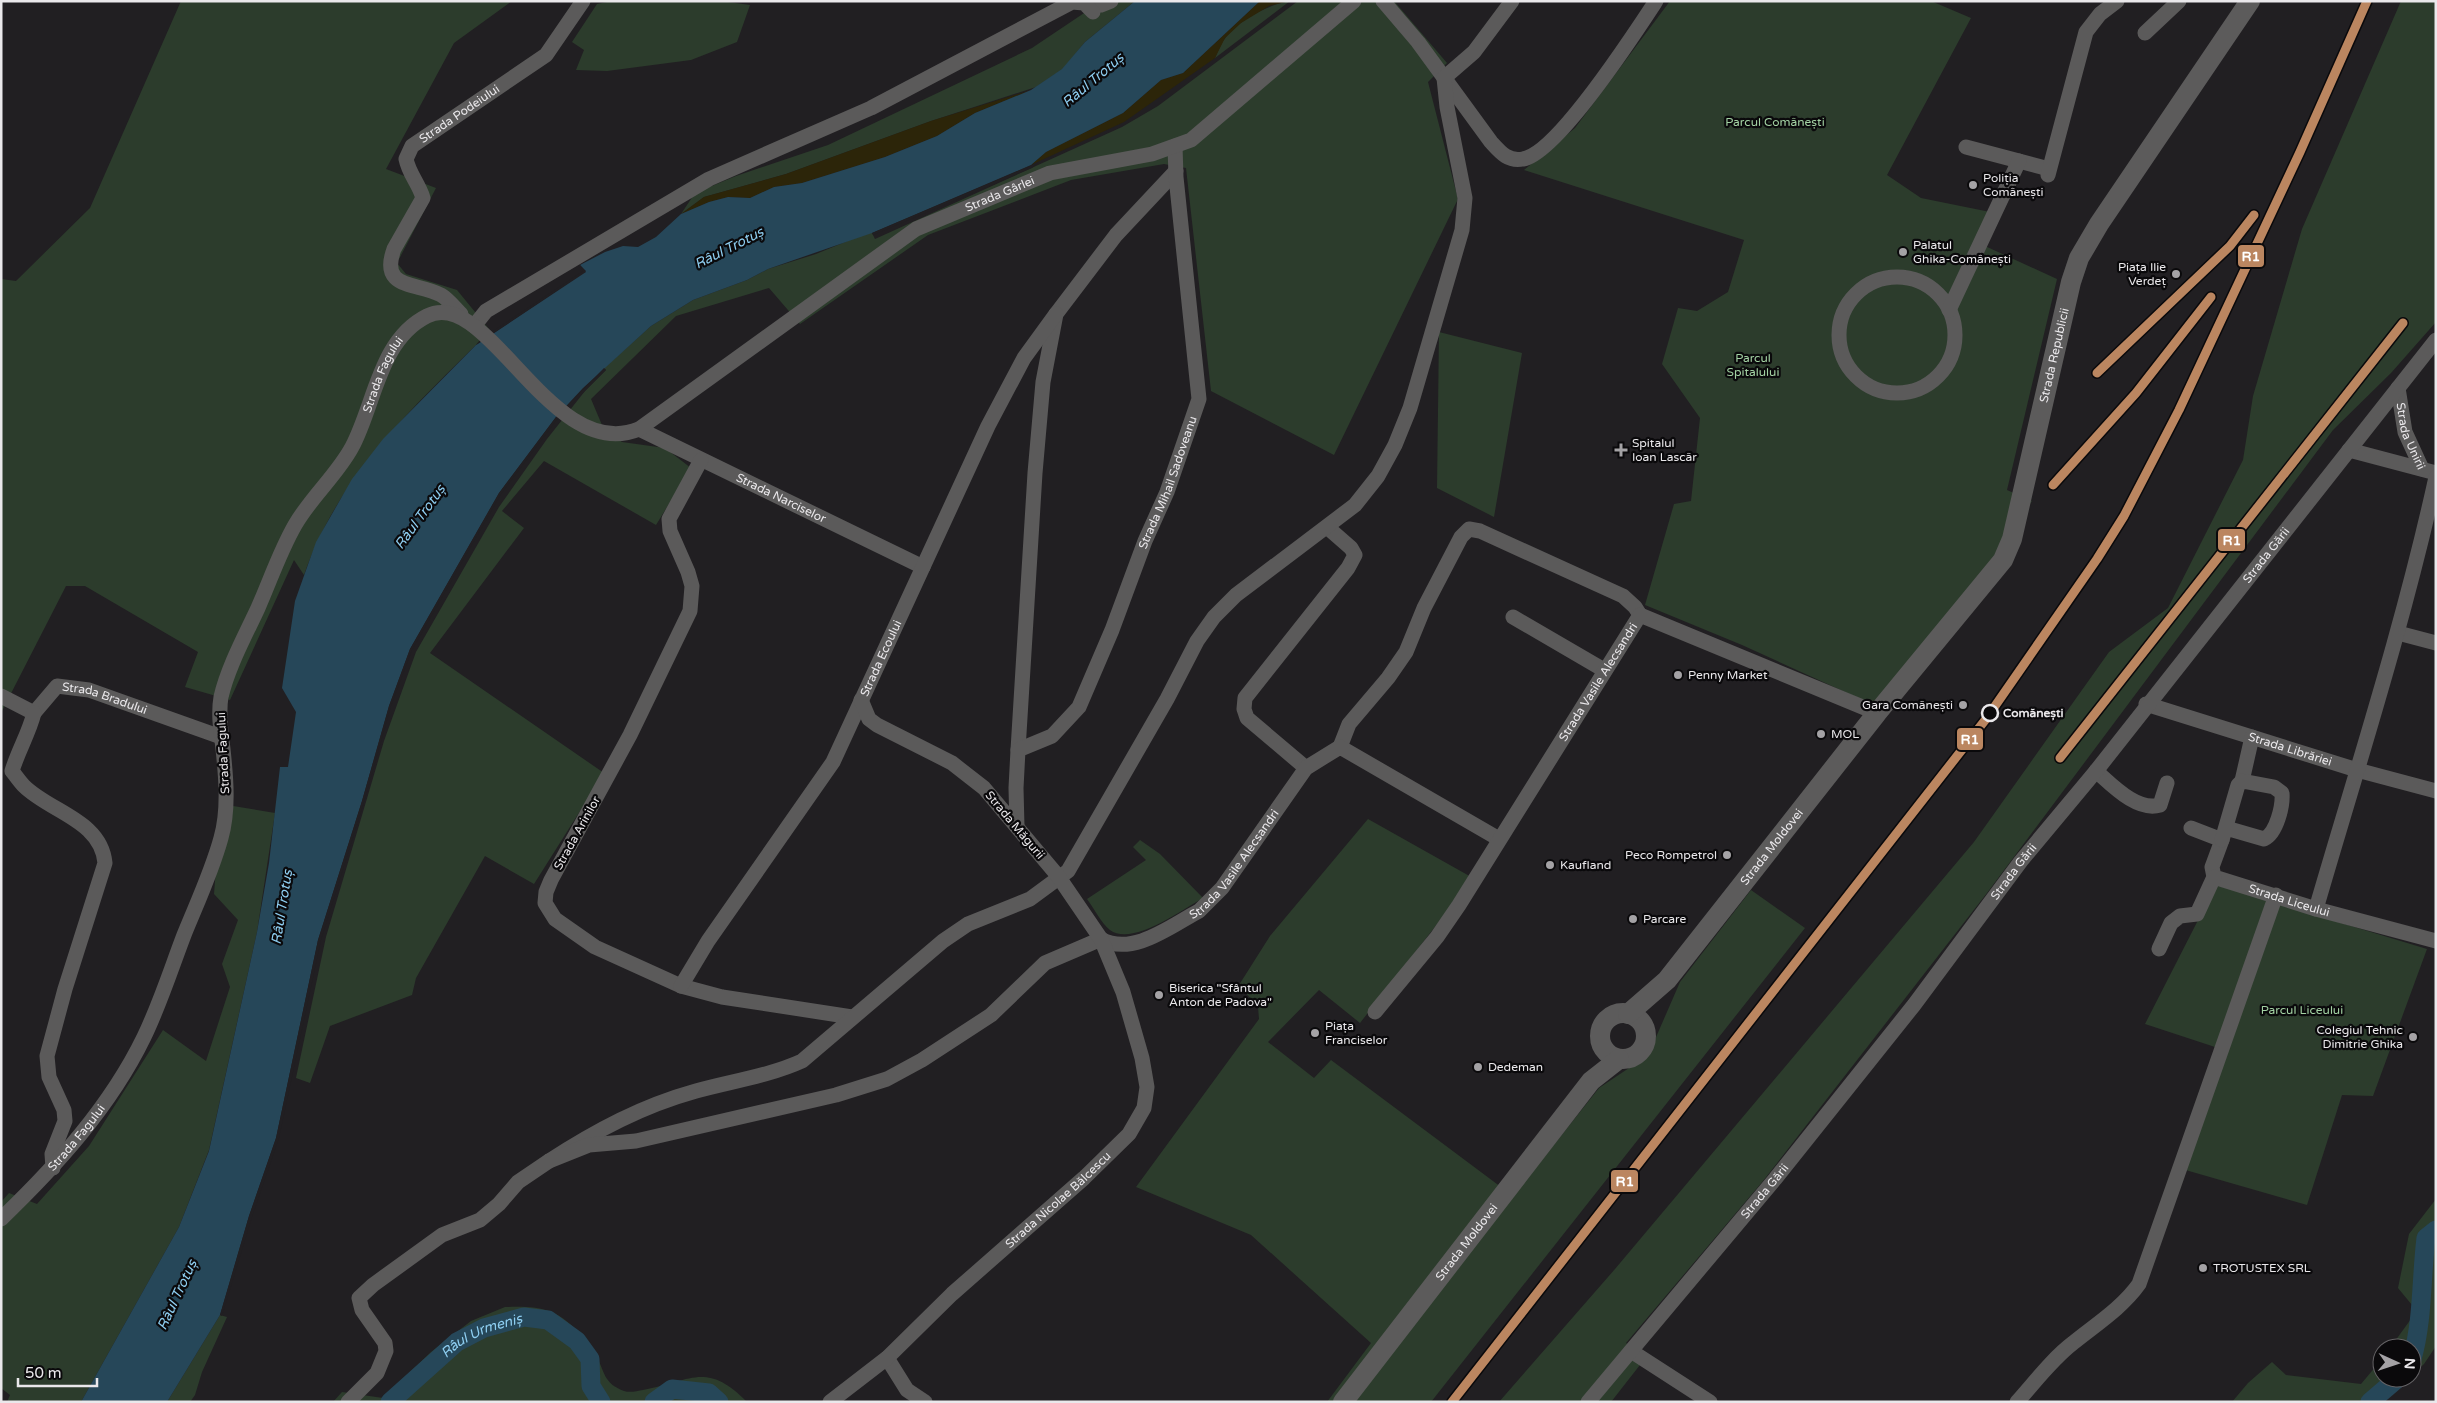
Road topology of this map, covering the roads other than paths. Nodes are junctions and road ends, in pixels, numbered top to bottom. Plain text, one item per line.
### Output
1 (583, 1) edge
2 (1111, 1) edge
3 (1354, 1) edge
4 (1382, 1) edge
5 (1512, 1) edge
6 (1656, 1) edge
7 (2117, 1) edge
8 (2179, 1) edge
9 (2250, 1) edge
10 (2145, 33) dead end
11 (1444, 78) junction
12 (1175, 146) junction
13 (1966, 147) dead end
14 (2020, 161) junction
15 (1176, 171) junction
16 (1949, 310) junction
17 (1056, 314) junction
18 (475, 327) junction
19 (2436, 340) edge
20 (2398, 388) junction
21 (639, 429) junction
22 (2349, 450) junction
23 (701, 460) junction
24 (2429, 471) edge
25 (2436, 477) edge
26 (1327, 527) junction
27 (922, 567) junction
28 (1640, 615) junction
29 (1513, 617) dead end
30 (2398, 633) junction
31 (2436, 643) edge
32 (1604, 670) junction
33 (1, 696) edge
34 (861, 700) junction
35 (2146, 704) junction
36 (34, 713) junction
37 (1877, 713) junction
38 (221, 736) junction
39 (2252, 737) junction
40 (1340, 747) junction
41 (1018, 750) junction
42 (1306, 768) junction
43 (2357, 770) junction
44 (2096, 771) junction
45 (7, 774) edge
46 (2242, 781) junction
47 (2167, 783) dead end
48 (2436, 791) edge
49 (1017, 827) junction
50 (2191, 828) dead end
51 (2224, 834) junction
52 (1499, 839) junction
53 (1058, 876) junction
54 (2214, 877) junction
55 (2276, 895) junction
56 (2316, 909) junction
57 (1101, 939) junction
58 (2436, 941) edge
59 (2159, 950) dead end
60 (1667, 980) junction
61 (681, 986) junction
62 (1375, 1012) dead end
63 (1628, 1014) junction
64 (852, 1017) junction
65 (1645, 1030) junction
66 (1602, 1047) junction
67 (1619, 1059) junction
68 (1591, 1081) junction
69 (550, 1161) junction
70 (53, 1168) junction
71 (1, 1218) edge
72 (1631, 1351) junction
73 (888, 1358) junction
74 (348, 1402) edge
75 (830, 1402) edge
76 (925, 1402) edge
77 (1343, 1402) edge
78 (1588, 1402) edge
79 (1710, 1402) edge
80 (2017, 1402) edge

1 - 18 street, Strada Podeiului
2 - 18 street
3 - 12 street, Strada Gârlei
4 - 11 street
5 - 11 street
6 - 11 street
7 - 14 street
8 - 10 street
9 - 37 main road, Strada Republicii
11 - 26 street
12 - 15 street, Strada Mihail Sadoveanu
12 - 21 street, Strada Gârlei
13 - 14 street
14 - 16 street
15 - 17 street
15 - 41 street, Strada Mihail Sadoveanu
16 - 16 street
17 - 27 street, Strada Ecoului
17 - 41 street
18 - 21 street
18 - 38 street, Strada Fagului
19 - 20 street, Strada Gării
20 - 22 street, Strada Gării
20 - 24 street, Strada Unirii
21 - 23 street, Strada Narciselor
22 - 24 street
22 - 35 street, Strada Gării
23 - 27 street, Strada Narciselor
23 - 61 street, Strada Arinilor
25 - 30 street
26 - 42 street
26 - 53 street
27 - 34 street, Strada Ecoului
28 - 32 street, Strada Vasile Alecsandri
28 - 37 street, Strada Vasile Alecsandri
28 - 40 street
29 - 32 street
30 - 31 street
30 - 43 street
32 - 52 street, Strada Vasile Alecsandri
33 - 36 street
34 - 49 street, Strada Măgurii
34 - 61 street, Strada Ecoului
35 - 39 street, Strada Librăriei
35 - 44 street, Strada Gării
36 - 38 street, Strada Bradului
36 - 45 street
37 - 60 main road, Strada Moldovei
38 - 70 street, Strada Fagului
39 - 43 street, Strada Librăriei
39 - 46 street
40 - 42 street, Strada Vasile Alecsandri
40 - 52 street
41 - 49 street
42 - 57 street, Strada Vasile Alecsandri
43 - 48 street, Strada Librăriei
43 - 56 street
44 - 47 street
44 - 72 street, Strada Gării
45 - 70 street
46 - 51 street
46 - 51 street
49 - 53 street, Strada Măgurii
50 - 51 street
51 - 54 street
52 - 62 street, Strada Vasile Alecsandri
53 - 57 street, Strada Măgurii
53 - 64 street
54 - 55 street, Strada Liceului
54 - 59 street
55 - 56 street, Strada Liceului
55 - 80 street
56 - 58 street, Strada Liceului
57 - 69 street
57 - 73 street, Strada Nicolae Bălcescu
60 - 63 main road, Strada Moldovei
60 - 65 main road, Strada Moldovei
61 - 64 street, Strada Arinilor
63 - 65 main road
63 - 66 main road
64 - 69 street
65 - 67 main road
66 - 67 main road
66 - 68 main road, Strada Moldovei
67 - 68 main road, Strada Moldovei
68 - 77 main road, Strada Moldovei
69 - 74 street
70 - 71 street, Strada Fagului
72 - 78 street, Strada Gării
72 - 79 street
73 - 75 street, Strada Nicolae Bălcescu
73 - 76 street

